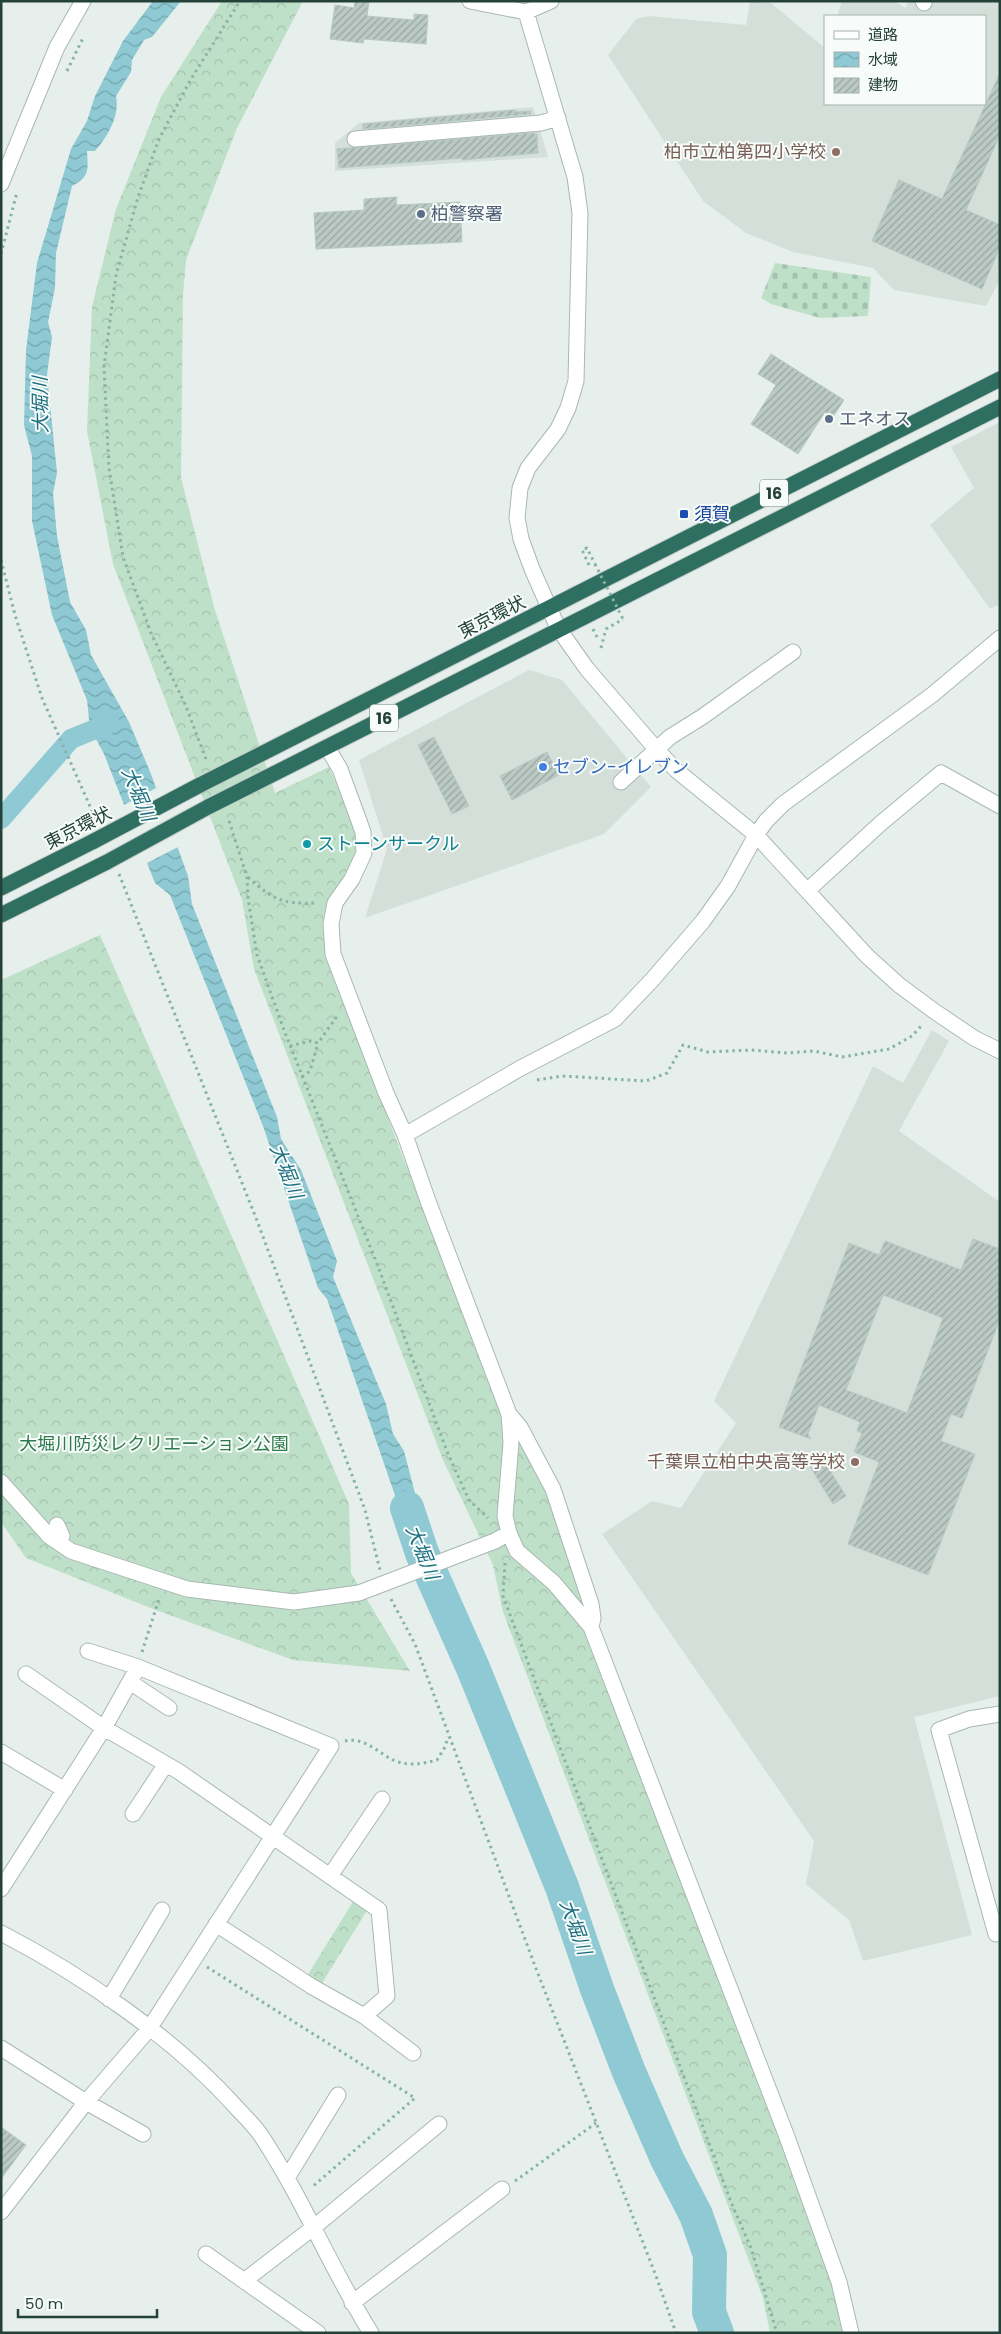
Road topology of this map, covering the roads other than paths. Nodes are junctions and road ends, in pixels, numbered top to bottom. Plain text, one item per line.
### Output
1 (83, 1) edge
2 (470, 1) edge
3 (551, 1) edge
4 (526, 12) junction
5 (558, 118) junction
6 (355, 139) dead end
7 (1, 184) edge
8 (1000, 379) edge
9 (1000, 407) edge
10 (550, 609) junction
11 (558, 628) junction
12 (1000, 638) edge
13 (793, 652) dead end
14 (327, 747) junction
15 (657, 750) junction
16 (621, 782) dead end
17 (1000, 806) edge
18 (756, 835) junction
19 (1, 888) edge
20 (808, 890) junction
21 (1, 915) edge
22 (1000, 1051) edge
23 (405, 1135) junction
24 (509, 1414) junction
25 (1, 1482) edge
26 (57, 1526) dead end
27 (503, 1537) junction
28 (58, 1542) junction
29 (591, 1627) junction
30 (88, 1651) dead end
31 (138, 1667) junction
32 (26, 1674) dead end
33 (130, 1682) junction
34 (169, 1708) dead end
35 (1000, 1714) edge
36 (104, 1728) junction
37 (1, 1752) edge
38 (166, 1764) junction
39 (65, 1790) junction
40 (382, 1799) dead end
41 (133, 1814) dead end
42 (272, 1836) junction
43 (330, 1876) junction
44 (1, 1889) edge
45 (162, 1910) dead end
46 (216, 1924) junction
47 (1, 1933) edge
48 (996, 1934) dead end
49 (109, 1998) junction
50 (364, 2016) junction
51 (149, 2029) junction
52 (1, 2048) edge
53 (413, 2053) dead end
54 (338, 2095) dead end
55 (86, 2102) junction
56 (439, 2124) dead end
57 (143, 2134) dead end
58 (287, 2178) junction
59 (502, 2190) road end
60 (1, 2212) edge
61 (314, 2228) junction
62 (206, 2254) dead end
63 (244, 2281) junction
64 (352, 2303) junction
65 (318, 2333) edge
66 (370, 2333) edge
67 (851, 2333) edge

1 - 7 street
2 - 4 street
3 - 4 street
4 - 5 street
5 - 6 street
5 - 10 street
8 - 10 highway, 東京環状 / 16
9 - 11 highway, 16
10 - 11 street
10 - 19 highway, 東京環状 / 16, bridge
11 - 14 highway, 16
11 - 15 street
12 - 18 street
13 - 15 street
14 - 21 highway, 16, bridge
14 - 23 street
15 - 16 street
15 - 18 street
17 - 20 street
18 - 20 street
18 - 23 street
20 - 22 street
23 - 24 street
24 - 27 street
24 - 29 street
25 - 28 street
26 - 28 street
27 - 28 street
27 - 29 street
29 - 67 street
30 - 31 street
31 - 33 street
31 - 42 street
32 - 36 street
33 - 34 street
33 - 36 street
35 - 48 street
36 - 38 street
36 - 39 street
37 - 39 street
38 - 41 street
38 - 42 street
39 - 44 street
40 - 43 street
42 - 43 street
42 - 46 street
43 - 50 street
45 - 49 street
46 - 50 street
46 - 51 street
47 - 49 street
49 - 51 street
50 - 53 street
51 - 55 street
51 - 58 street
52 - 55 street
54 - 58 street
55 - 57 street
55 - 60 street
56 - 61 street
58 - 61 street
59 - 64 street
61 - 63 street
61 - 64 street
62 - 63 street
63 - 65 street
64 - 66 street

